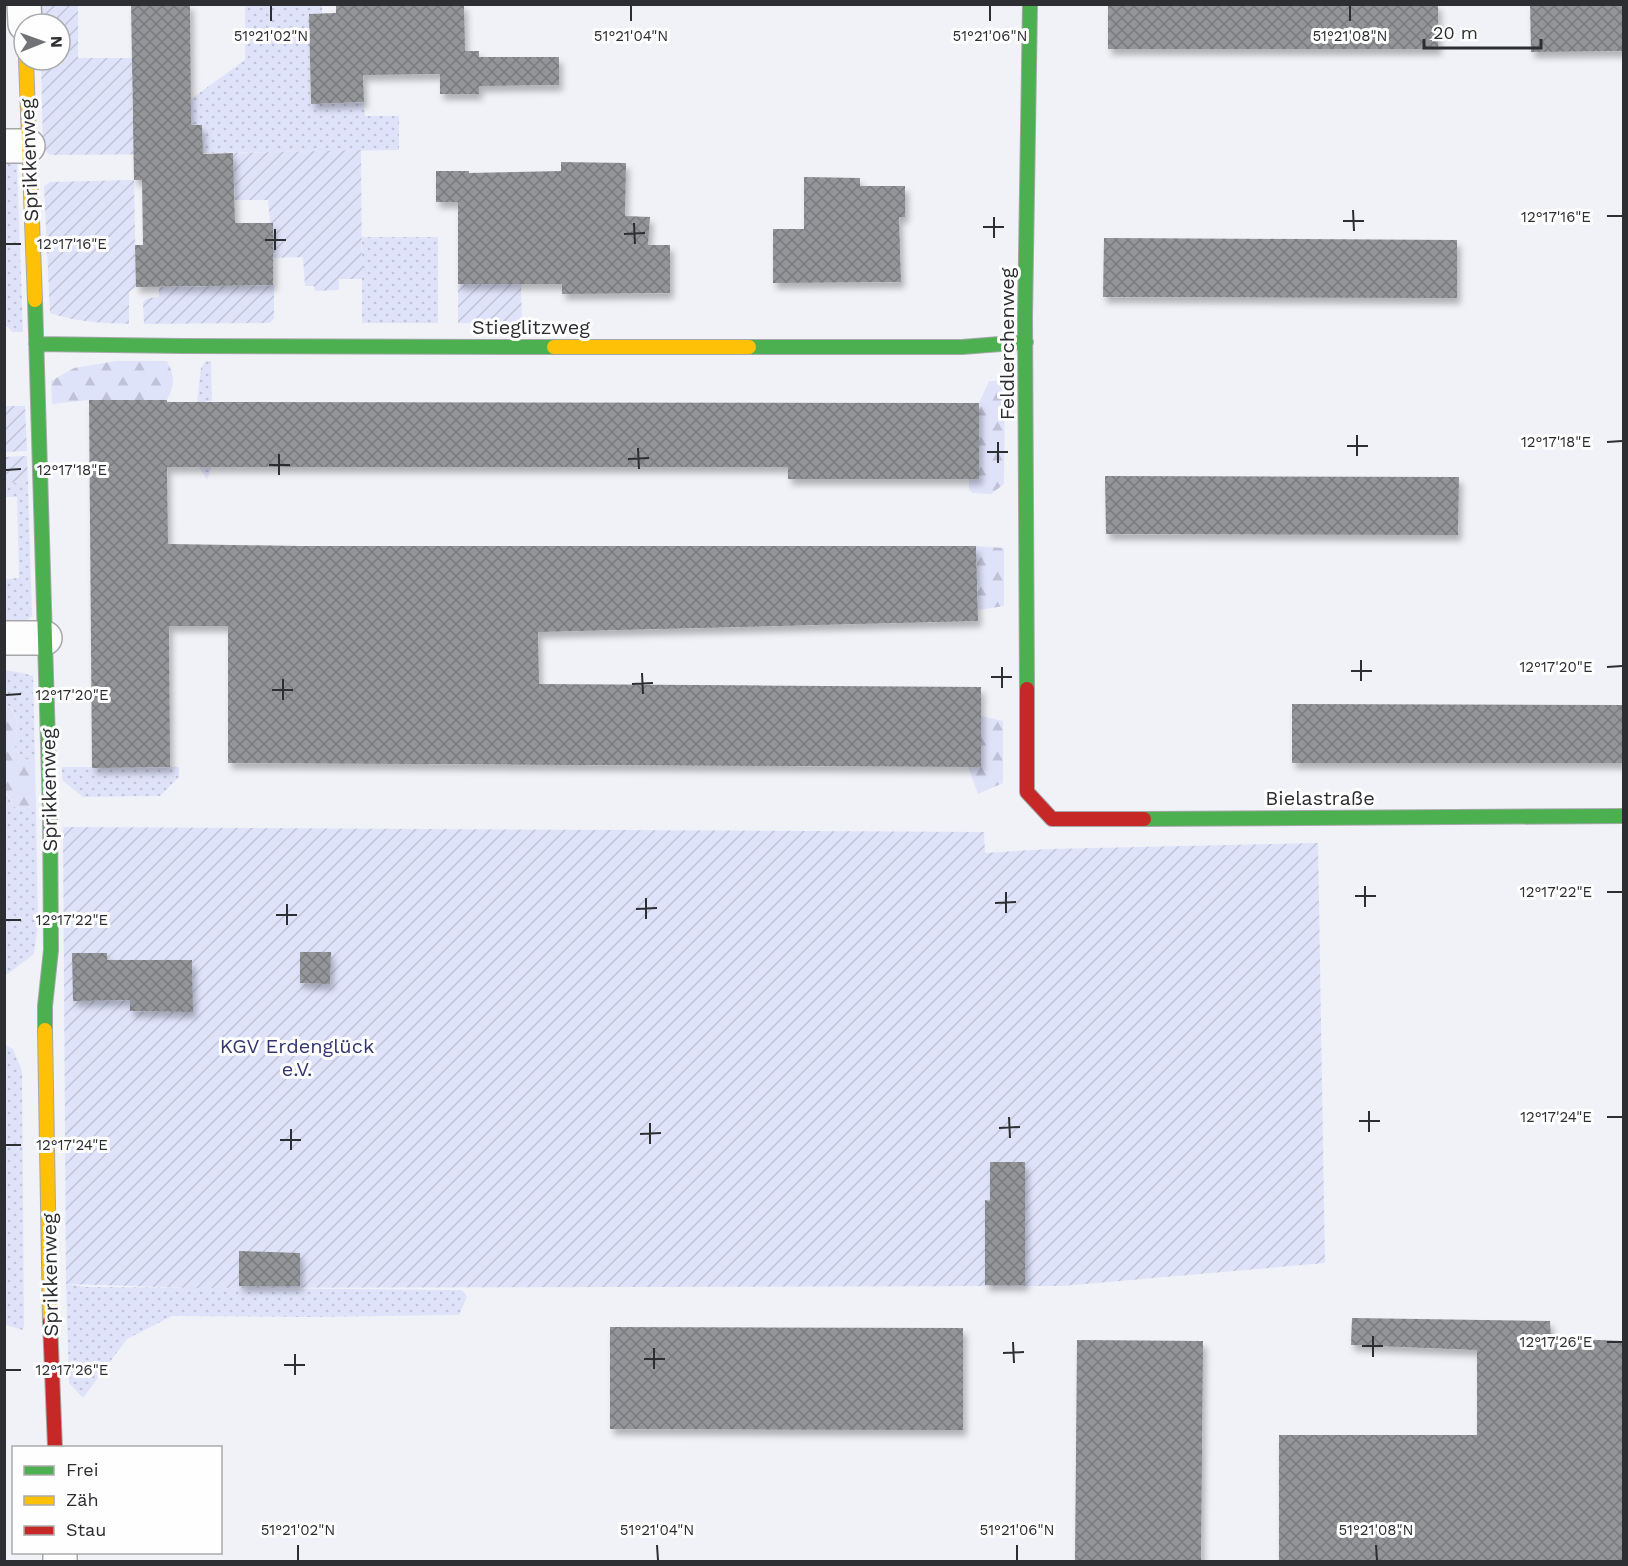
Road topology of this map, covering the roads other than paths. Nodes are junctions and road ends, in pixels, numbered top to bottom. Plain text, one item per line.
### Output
1 (1030, 4) edge
2 (25, 72) edge
3 (16, 146) edge
4 (1026, 342) junction
5 (36, 344) junction
6 (4, 638) edge
7 (45, 638) junction
8 (1027, 792) joint
9 (1623, 816) edge
10 (55, 1446) edge

1 - 4 street, Feldlerchenweg
2 - 3 street, Sprikkenweg
3 - 5 street, Sprikkenweg
4 - 5 street, Stieglitzweg
4 - 8 street, Feldlerchenweg
5 - 7 street, Sprikkenweg
6 - 7 street
7 - 10 street, Sprikkenweg
8 - 9 street, Bielastraße

